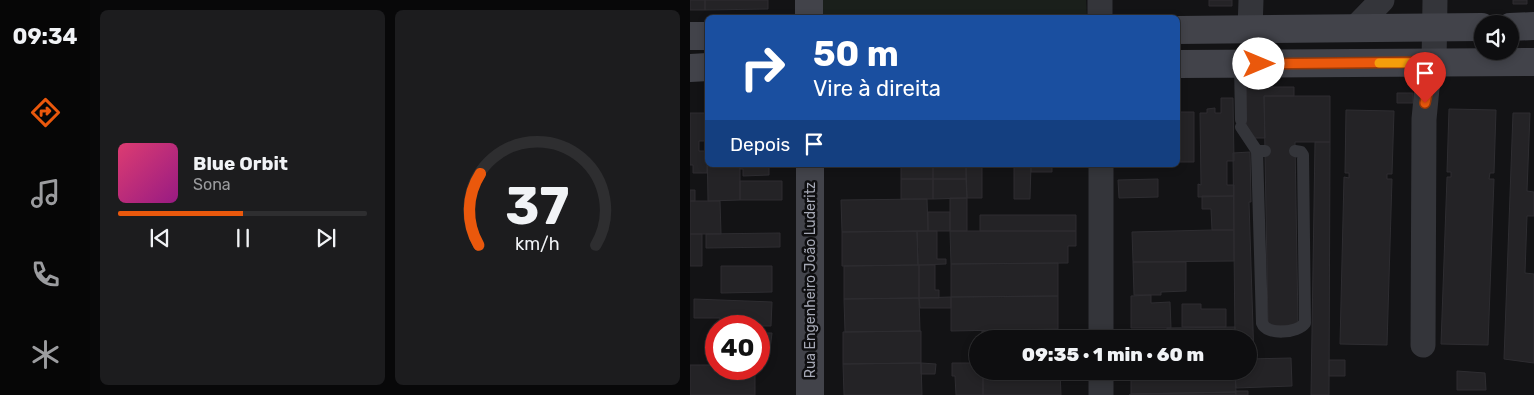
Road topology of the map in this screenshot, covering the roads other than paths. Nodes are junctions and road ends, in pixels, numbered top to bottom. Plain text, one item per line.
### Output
1 (809, 0) edge
2 (1100, 0) edge
3 (1251, 0) edge
4 (1382, 0) edge
5 (1435, 0) edge
6 (809, 15) edge
7 (1100, 15) edge
8 (1519, 26) edge
9 (1534, 26) edge
10 (1434, 27) junction
11 (1474, 27) edge
12 (1355, 28) junction
13 (1180, 30) edge
14 (1250, 30) junction
15 (690, 36) edge
16 (705, 36) edge
17 (1434, 62) junction
18 (1534, 62) edge
19 (1180, 64) edge
20 (1240, 64) junction
21 (705, 67) edge
22 (690, 68) edge
23 (1295, 152) dead end
24 (810, 167) edge
25 (1101, 167) edge
26 (1101, 330) edge
27 (1423, 345) dead end
28 (1101, 380) edge
29 (810, 395) edge
30 (1101, 395) edge

1 - 6 street
2 - 7 street
3 - 14 street
4 - 12 street
5 - 10 street
8 - 9 street
10 - 11 street
10 - 12 street
10 - 17 street
12 - 14 street
13 - 14 street
15 - 16 street
17 - 18 street
17 - 20 street
17 - 27 street
19 - 20 street
20 - 23 lane
21 - 22 street
24 - 29 street, Rua Engenheiro João Luderitz
25 - 26 street
28 - 30 street

